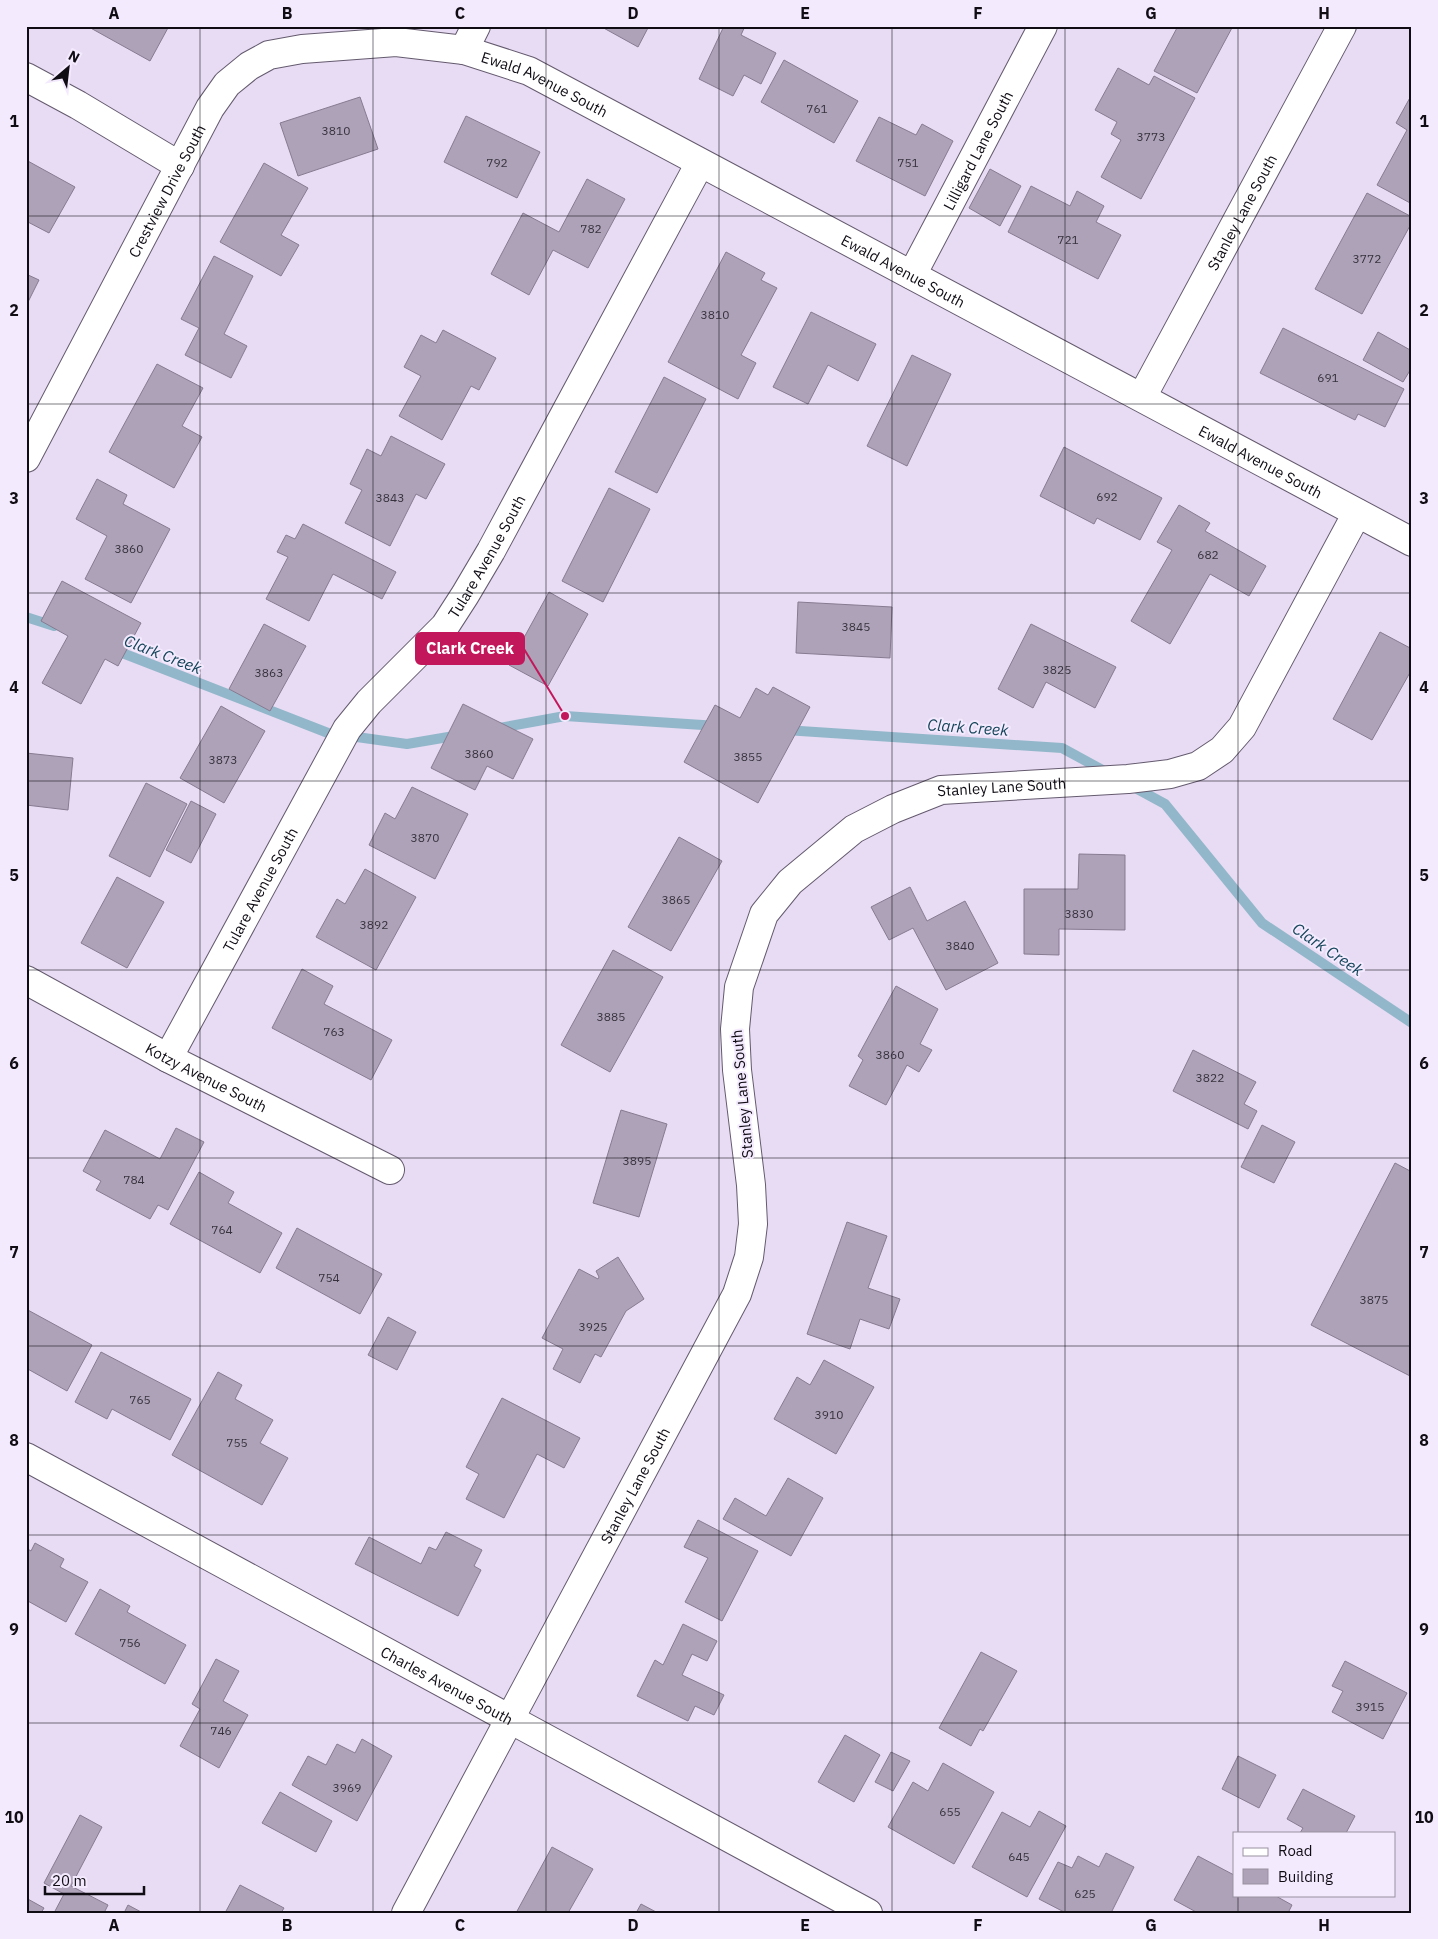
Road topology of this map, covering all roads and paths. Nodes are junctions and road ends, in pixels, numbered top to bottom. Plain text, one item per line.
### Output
1 (476, 26) edge
2 (1342, 26) edge
3 (1042, 27) edge
4 (394, 34) edge
5 (464, 50) junction
6 (26, 77) edge
7 (700, 163) junction
8 (180, 166) junction
9 (912, 275) junction
10 (1142, 397) junction
11 (26, 458) edge
12 (1357, 513) junction
13 (1412, 542) edge
14 (26, 980) edge
15 (168, 1058) junction
16 (390, 1170) dead end
17 (26, 1457) edge
18 (510, 1719) junction
19 (406, 1913) edge
20 (868, 1913) edge

1 - 5 street
2 - 10 street, Stanley Lane South
3 - 9 street, Lilligard Lane South
4 - 5 street, Ewald Avenue South
4 - 8 street, Crestview Drive South
5 - 7 street, Ewald Avenue South
6 - 8 street
7 - 9 street, Ewald Avenue South
7 - 15 street, Tulare Avenue South
8 - 11 street, Crestview Drive South
9 - 10 street, Ewald Avenue South
10 - 12 street, Ewald Avenue South
12 - 13 street, Ewald Avenue South
12 - 18 street, Stanley Lane South
14 - 15 street, Kotzy Avenue South
15 - 16 street, Kotzy Avenue South
17 - 18 street, Charles Avenue South
18 - 19 street, Stanley Lane South
18 - 20 street, Charles Avenue South

